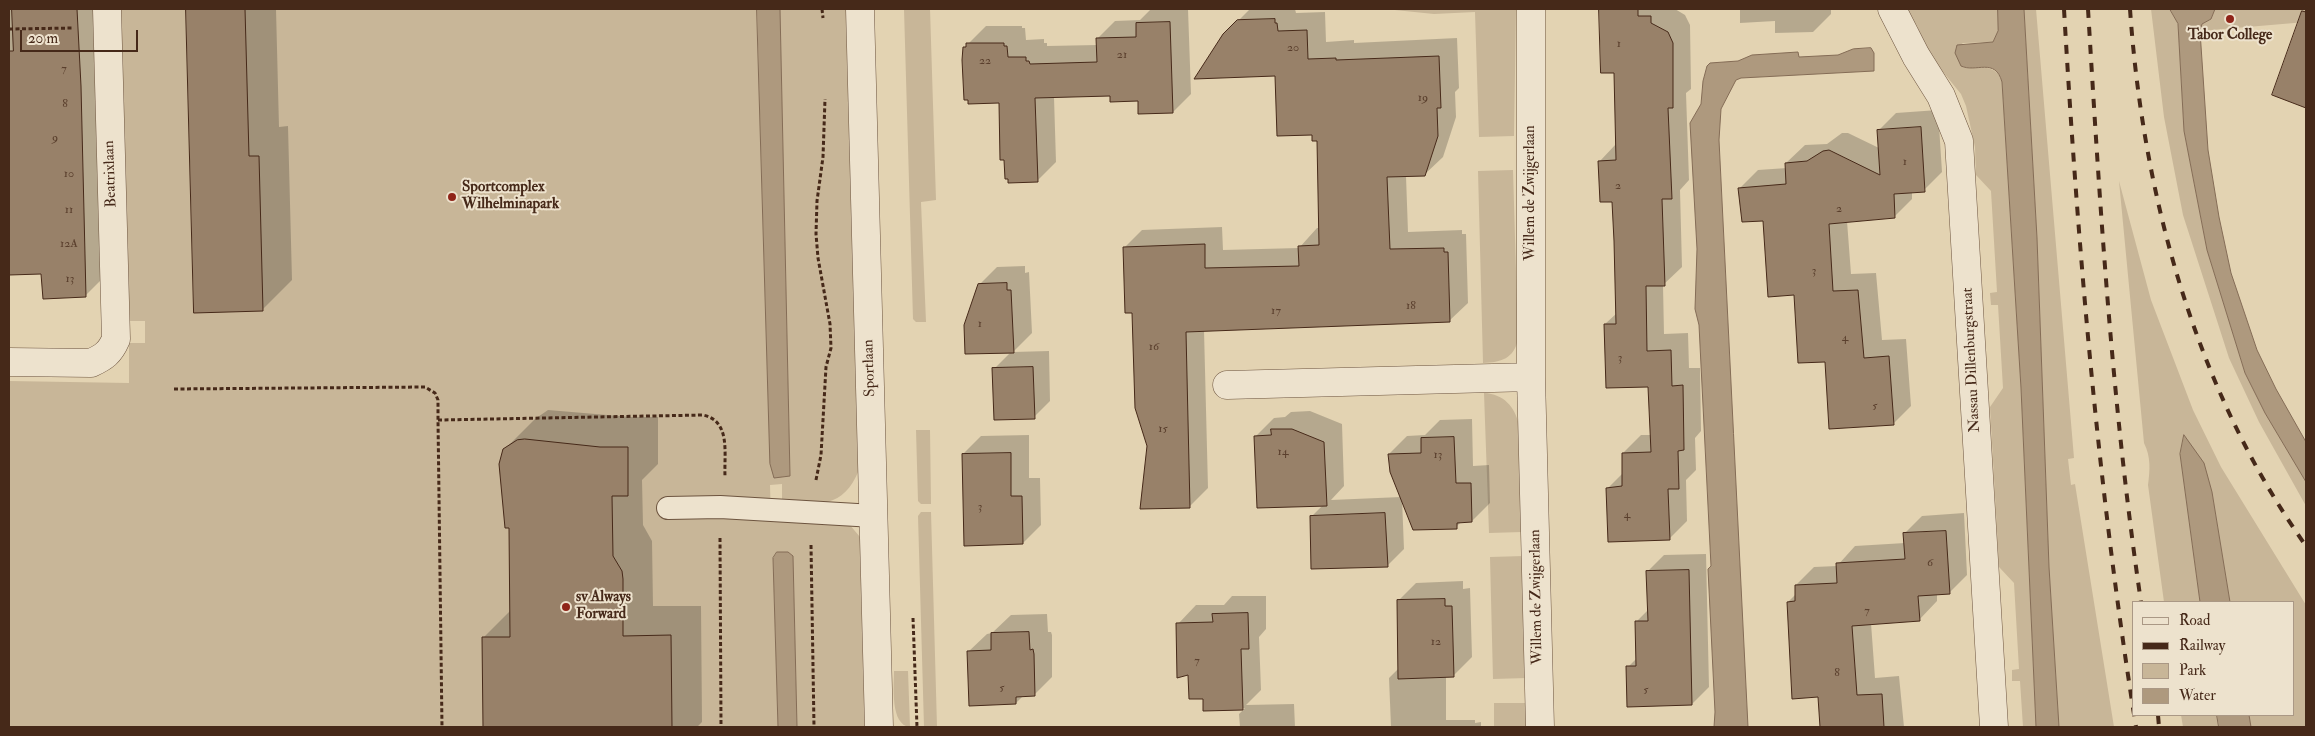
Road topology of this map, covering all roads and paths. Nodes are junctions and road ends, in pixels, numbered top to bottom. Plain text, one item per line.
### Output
1 (822, 9) edge
2 (860, 9) edge
3 (1530, 9) edge
4 (1892, 9) edge
5 (107, 18) edge
6 (825, 28) dead end
7 (9, 29) edge
8 (825, 96) dead end
9 (9, 362) edge
10 (1531, 377) junction
11 (1227, 385) dead end
12 (174, 389) dead end
13 (438, 420) junction
14 (723, 507) junction
15 (668, 508) dead end
16 (809, 513) junction
17 (874, 516) junction
18 (442, 727) edge
19 (721, 727) edge
20 (814, 727) edge
21 (879, 727) edge
22 (1540, 727) edge
23 (1994, 727) edge

1 - 6 path
2 - 17 street, Sportlaan
3 - 10 street, Willem de Zwijgerlaan
4 - 23 street, Nassau Dillenburgstraat
5 - 7 path
5 - 9 street, Beatrixlaan
8 - 16 path
10 - 11 street
10 - 22 street, Willem de Zwijgerlaan
12 - 13 path
13 - 14 path
13 - 18 path
14 - 15 lane
14 - 16 lane
14 - 19 path
16 - 17 lane
16 - 20 path
17 - 21 street, Sportlaan

